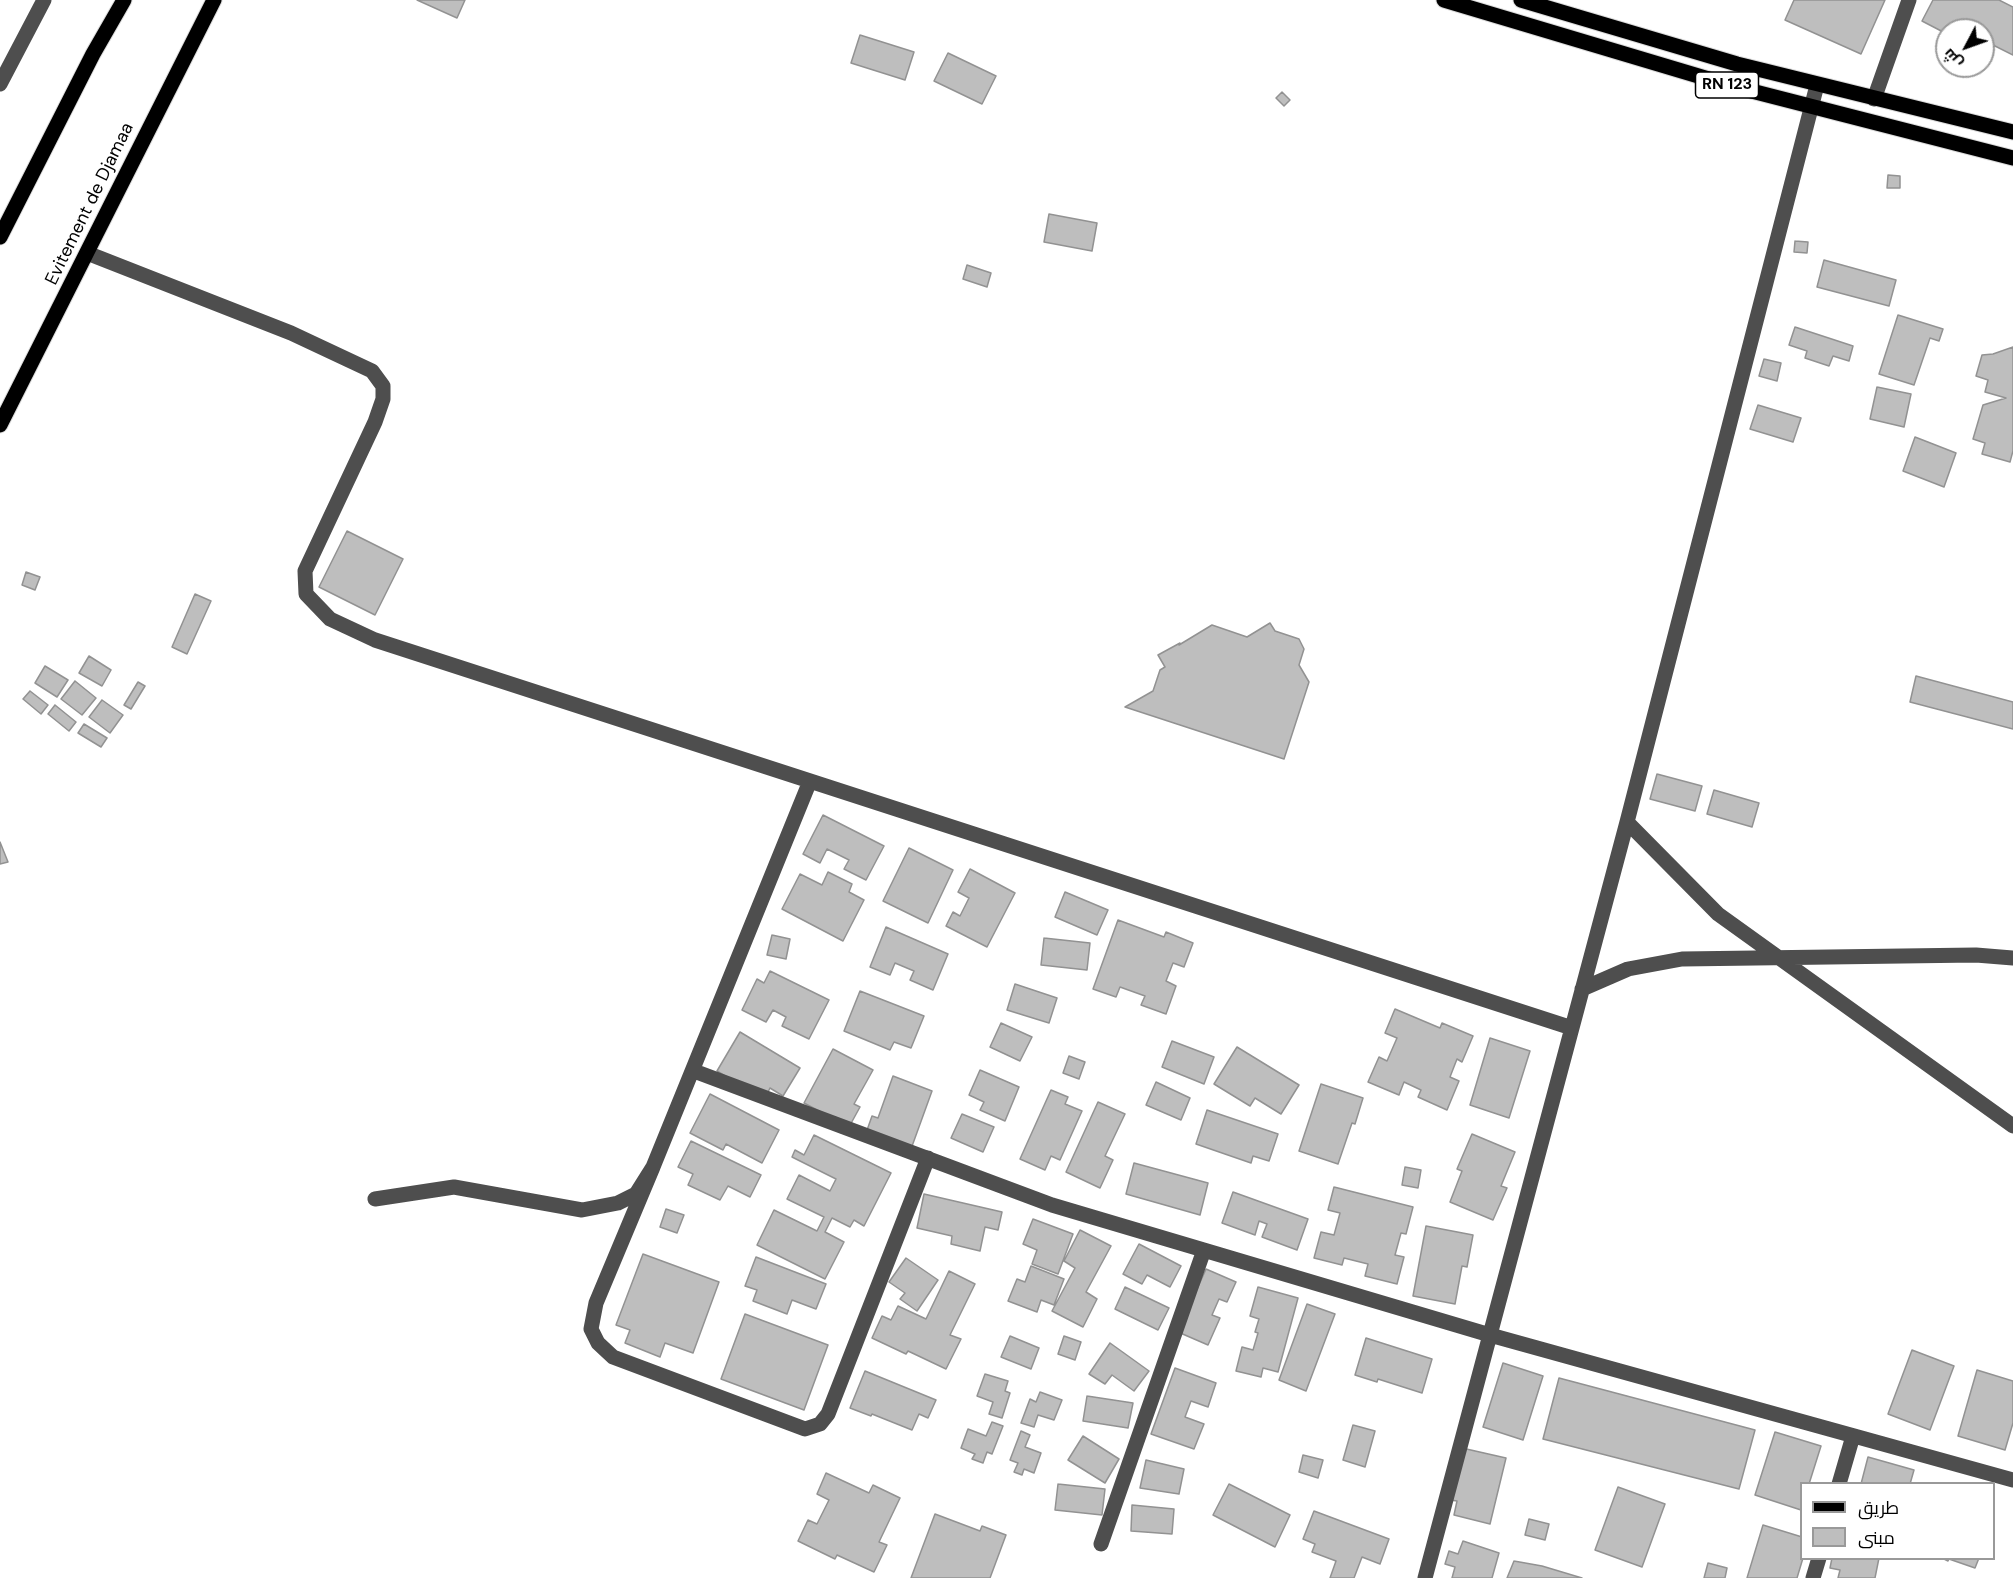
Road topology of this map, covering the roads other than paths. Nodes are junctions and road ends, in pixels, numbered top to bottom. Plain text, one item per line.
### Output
1 (44, 0) edge
2 (124, 0) edge
3 (214, 0) edge
4 (1444, 0) edge
5 (1521, 0) edge
6 (1909, 0) edge
7 (0, 84) edge
8 (1816, 85) junction
9 (1874, 99) junction
10 (1811, 106) junction
11 (2013, 132) edge
12 (2013, 158) edge
13 (0, 237) edge
14 (87, 253) junction
15 (0, 425) edge
16 (810, 781) junction
17 (1627, 822) junction
18 (1780, 958) junction
19 (2013, 958) edge
20 (1582, 989) junction
21 (1572, 1028) junction
22 (694, 1071) junction
23 (2013, 1126) edge
24 (928, 1158) junction
25 (653, 1167) junction
26 (375, 1199) dead end
27 (1204, 1250) junction
28 (1490, 1335) junction
29 (1852, 1436) junction
30 (2013, 1480) edge
31 (1840, 1482) edge
32 (1101, 1544) dead end
33 (1818, 1560) edge
34 (1425, 1578) edge
35 (1813, 1578) edge

1 - 7 street
2 - 13 main road
3 - 14 main road, Evitement de Djamaa
4 - 10 main road, RN 123
5 - 8 main road, RN 123
6 - 9 street
8 - 9 main road, RN 123
8 - 10 street
9 - 11 main road, RN 123
10 - 12 main road, RN 123
10 - 17 street
14 - 15 main road, Evitement de Djamaa
14 - 16 street
16 - 21 street
16 - 22 street
17 - 18 street
17 - 20 street
18 - 19 street
18 - 20 street
18 - 23 street
20 - 21 street
21 - 28 street
22 - 24 street
22 - 25 street
24 - 25 street
24 - 27 street
25 - 26 street
27 - 28 street
27 - 32 street
28 - 29 street
28 - 34 street
29 - 30 street
29 - 31 street
33 - 35 street

